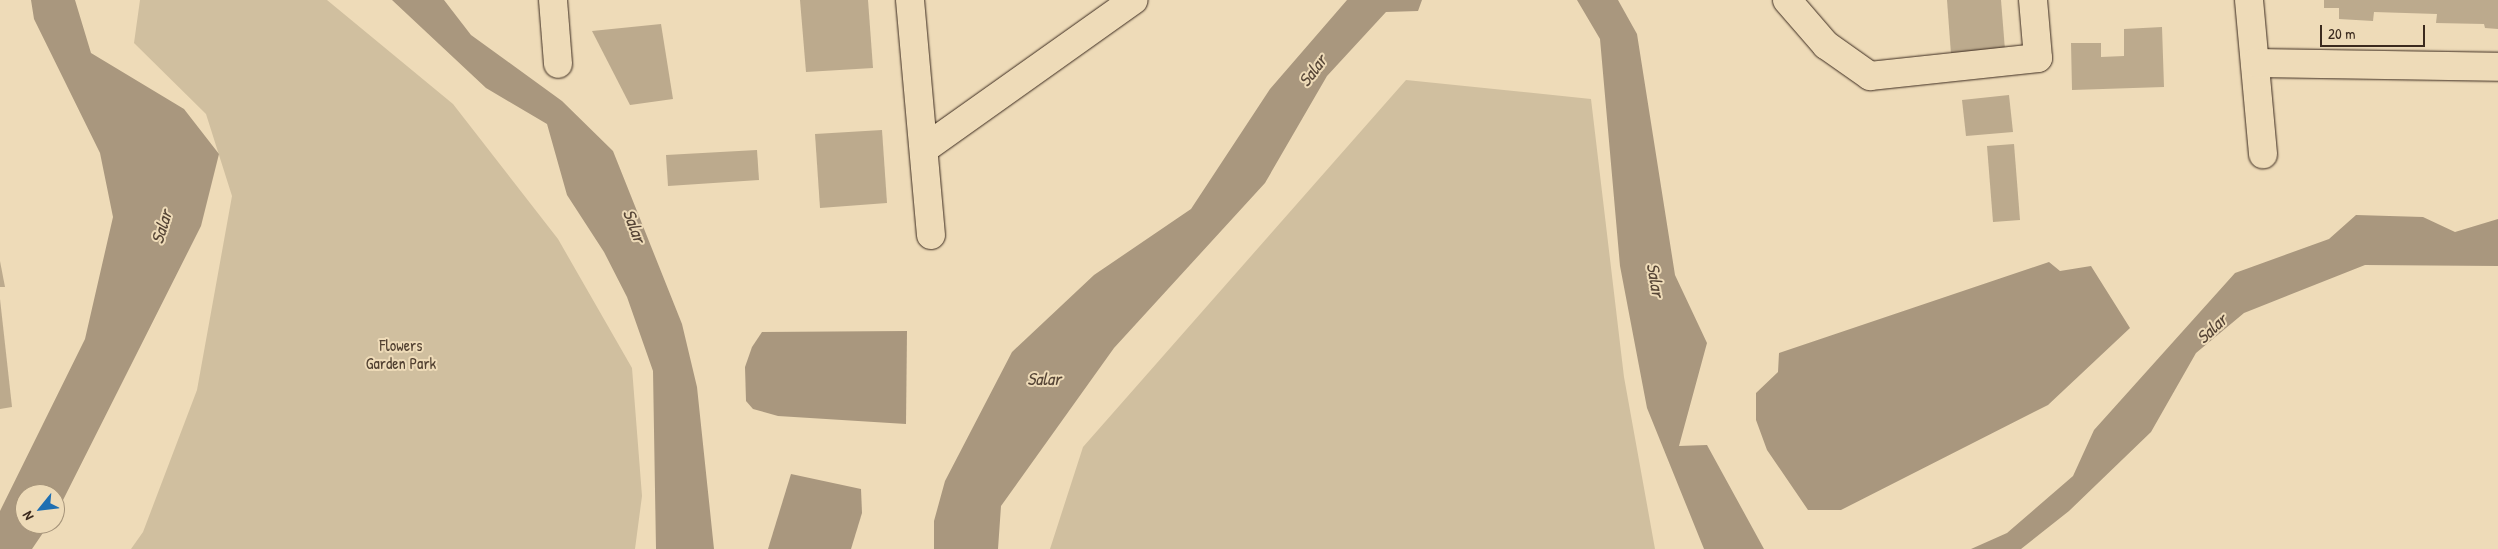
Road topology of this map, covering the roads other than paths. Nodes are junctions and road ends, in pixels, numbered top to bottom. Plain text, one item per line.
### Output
1 (553, 0) edge
2 (910, 0) edge
3 (1134, 0) edge
4 (1787, 0) edge
5 (2033, 0) edge
6 (2249, 0) edge
7 (2255, 63) junction
8 (558, 64) dead end
9 (2498, 68) edge
10 (924, 149) junction
11 (2264, 154) dead end
12 (931, 235) dead end

1 - 8 street
2 - 10 street
3 - 10 street
4 - 5 street
6 - 7 street
7 - 9 street
7 - 11 street
10 - 12 street

